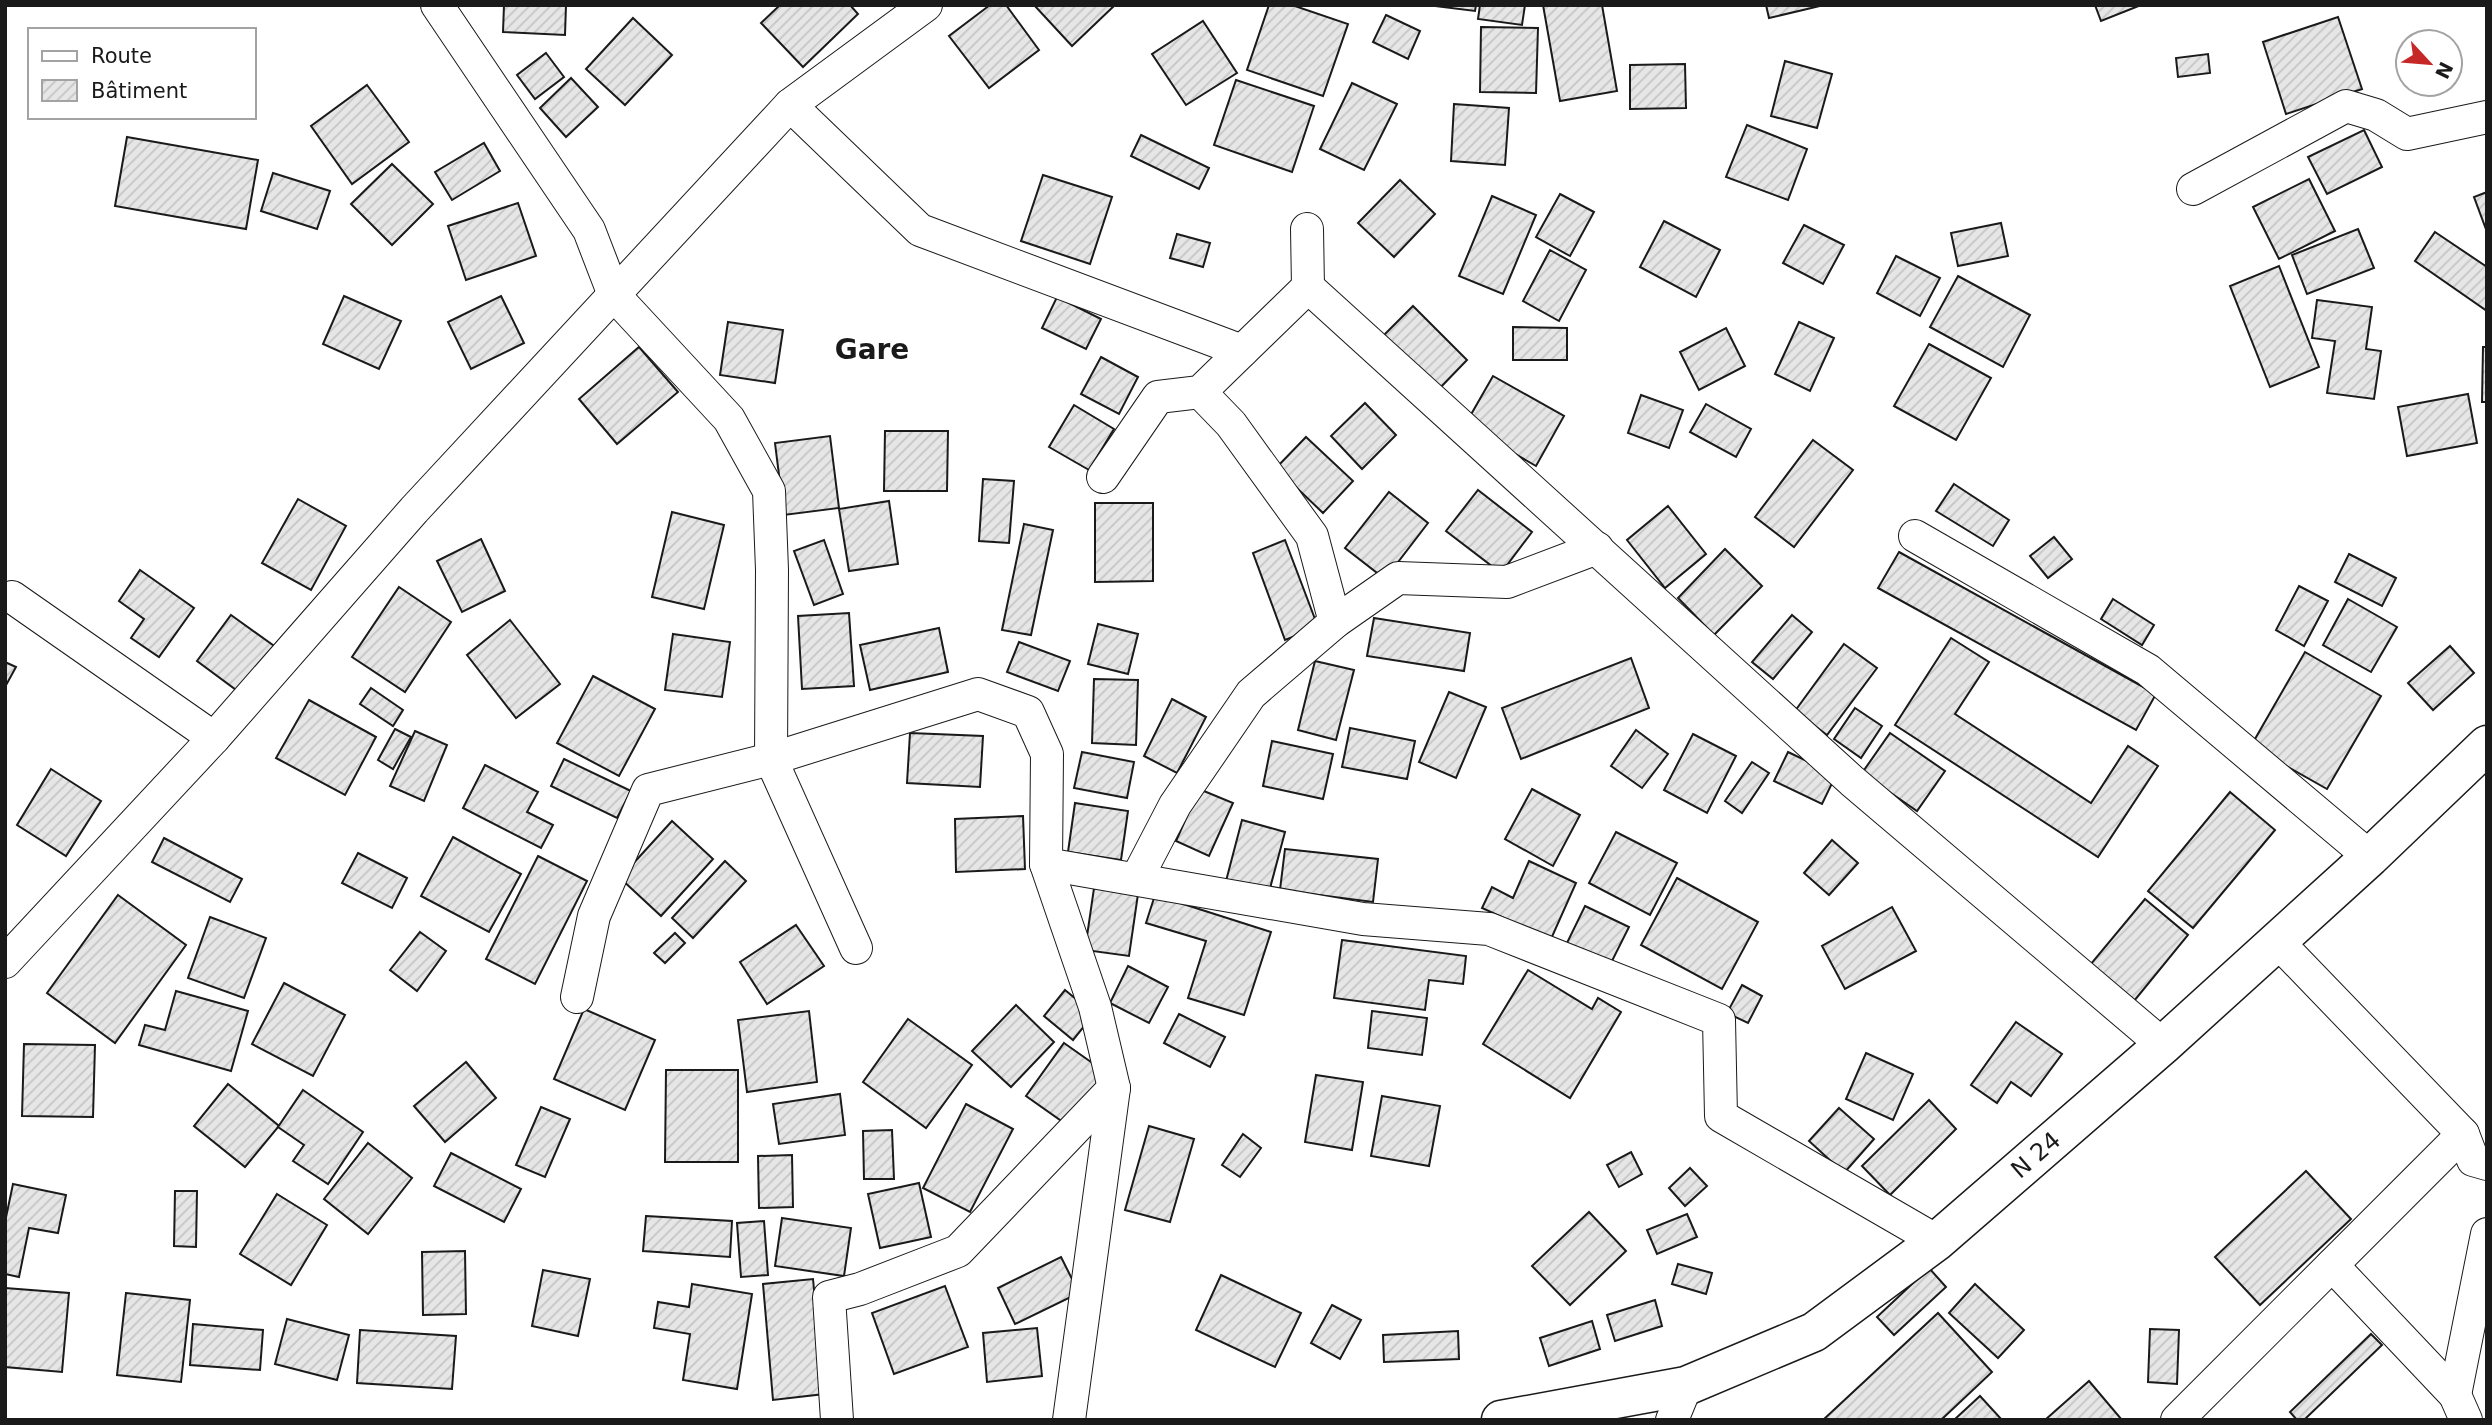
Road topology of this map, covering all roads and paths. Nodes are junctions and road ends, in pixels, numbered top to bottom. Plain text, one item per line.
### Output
1 (437, 5) edge
2 (926, 5) edge
3 (790, 106) junction
4 (2487, 117) edge
5 (2193, 189) dead end
6 (1307, 229) dead end
7 (1308, 287) junction
8 (614, 295) junction
9 (1242, 351) junction
10 (1200, 392) junction
11 (1103, 477) dead end
12 (1915, 536) dead end
13 (1597, 548) junction
14 (12, 597) dead end
15 (1335, 622) junction
16 (214, 738) junction
17 (2487, 745) edge
18 (771, 758) junction
19 (2370, 857) junction
20 (1046, 864) junction
21 (1137, 878) junction
22 (2278, 942) junction
23 (856, 948) dead end
24 (5, 962) edge
25 (577, 998) dead end
26 (2163, 1045) junction
27 (1114, 1088) junction
28 (2463, 1134) junction
29 (2487, 1164) edge
30 (2487, 1234) edge
31 (1937, 1241) junction
32 (2333, 1265) junction
33 (1679, 1403) edge
34 (2461, 1407) edge
35 (2179, 1418) edge
36 (837, 1420) edge
37 (1069, 1420) edge
38 (1501, 1420) edge

1 - 8 street
2 - 3 street
3 - 8 street
3 - 9 street
4 - 5 street
6 - 7 street
7 - 9 street
7 - 13 street
8 - 16 street
8 - 18 street
9 - 10 street
10 - 11 street
10 - 15 street
12 - 19 street
13 - 15 street
13 - 26 street
14 - 16 street
15 - 21 street
16 - 24 street
17 - 19 main road, N 24
18 - 20 street
18 - 23 street
18 - 25 street
19 - 22 main road, N 24
20 - 21 street
20 - 27 street
21 - 31 street
22 - 26 main road, N 24
22 - 28 street
26 - 31 main road, N 24
27 - 36 street
27 - 37 street
28 - 29 street
28 - 32 street
30 - 34 street
31 - 33 main road, N 24
32 - 34 street
32 - 35 street
33 - 38 main road, N 24

